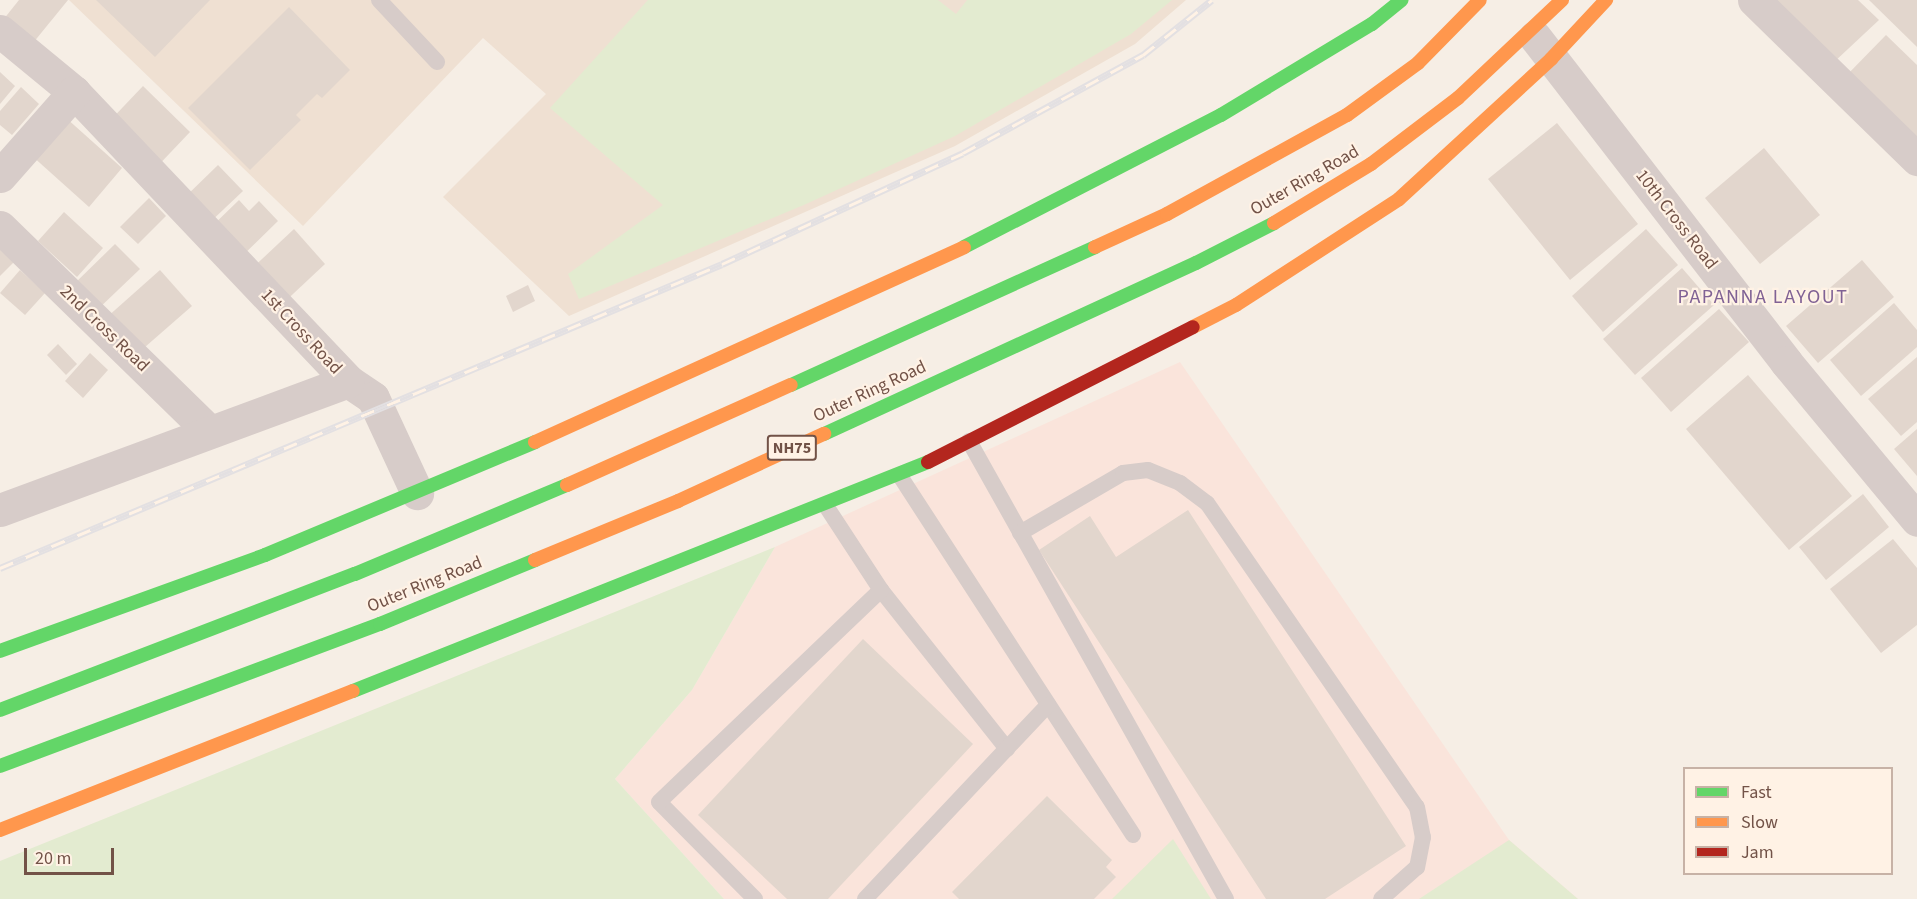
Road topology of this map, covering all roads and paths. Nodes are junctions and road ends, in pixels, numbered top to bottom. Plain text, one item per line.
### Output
1 (379, 0) edge
2 (1402, 0) edge
3 (1480, 0) edge
4 (1562, 0) edge
5 (1606, 0) edge
6 (1754, 0) edge
7 (0, 31) edge
8 (1532, 32) junction
9 (1551, 59) junction
10 (437, 62) dead end
11 (74, 93) junction
12 (1917, 159) edge
13 (0, 176) edge
14 (0, 227) edge
15 (348, 381) junction
16 (209, 431) junction
17 (969, 441) junction
18 (900, 477) junction
19 (417, 493) junction
20 (826, 506) junction
21 (0, 510) edge
22 (1917, 520) edge
23 (1020, 533) junction
24 (882, 590) junction
25 (0, 651) edge
26 (1048, 705) junction
27 (0, 710) edge
28 (1007, 749) junction
29 (0, 766) edge
30 (0, 830) edge
31 (1133, 835) dead end
32 (755, 899) edge
33 (864, 899) edge
34 (1226, 899) edge
35 (1381, 899) edge

1 - 10 lane
2 - 19 main road
3 - 27 main road, Outer Ring Road
4 - 8 main road, Outer Ring Road / NH75
5 - 9 main road
6 - 12 street
7 - 11 street, 1st Cross Road
8 - 9 street, 10th Cross Road
8 - 29 main road, Outer Ring Road / NH75
9 - 17 main road
9 - 22 street, 10th Cross Road
11 - 13 street
11 - 15 street, 1st Cross Road
14 - 16 street, 2nd Cross Road
15 - 16 street, 1st Cross Road
15 - 19 street
16 - 21 street, 1st Cross Road
17 - 18 main road
17 - 23 lane
18 - 20 main road
18 - 26 lane
19 - 25 main road
20 - 24 lane
20 - 30 main road
23 - 34 lane
23 - 35 lane
24 - 28 lane
24 - 32 lane
26 - 28 lane
26 - 31 lane
28 - 33 lane

